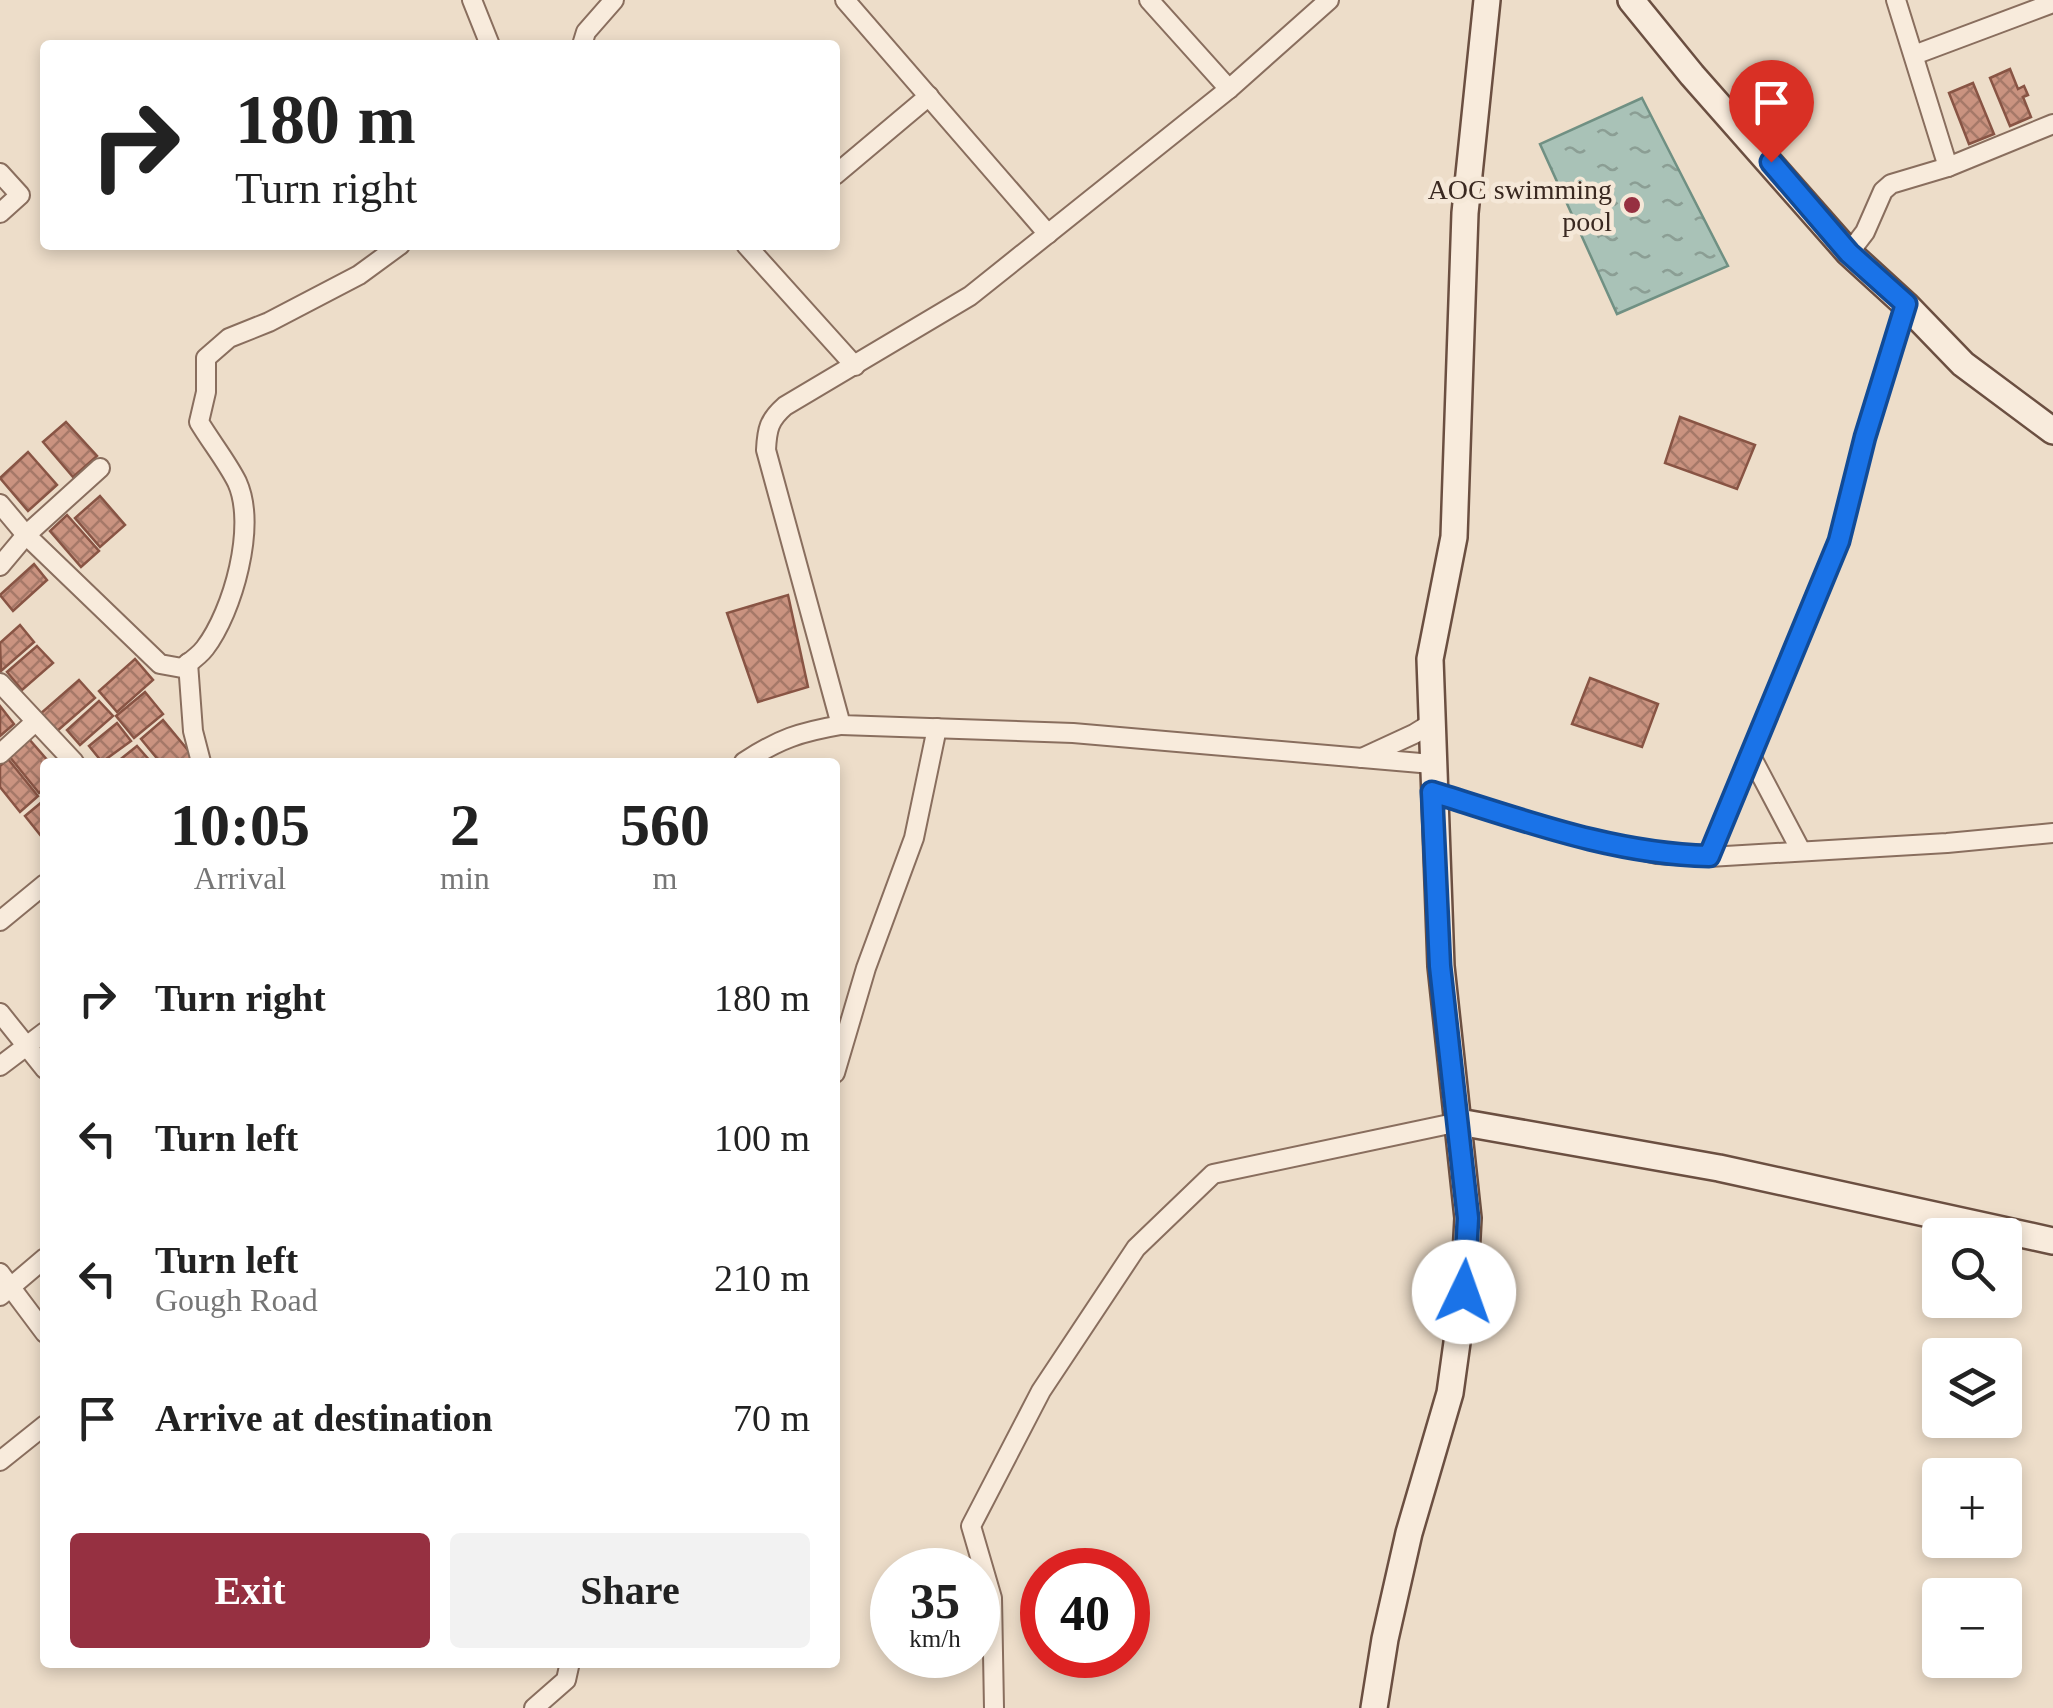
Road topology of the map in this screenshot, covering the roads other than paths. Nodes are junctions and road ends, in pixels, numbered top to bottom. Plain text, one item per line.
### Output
1 (472, 0) edge
2 (614, 0) edge
3 (846, 0) edge
4 (1149, 0) edge
5 (1330, 0) edge
6 (1487, 0) edge
7 (1632, 0) edge
8 (1896, 0) edge
9 (2053, 4) edge
10 (488, 40) edge
11 (584, 40) edge
12 (1914, 56) junction
13 (1229, 89) junction
14 (929, 96) junction
15 (2053, 124) edge
16 (1948, 167) junction
17 (840, 171) edge
18 (0, 174) edge
19 (0, 213) edge
20 (1048, 234) junction
21 (393, 250) edge
22 (753, 250) edge
23 (1849, 253) junction
24 (1906, 304) junction
25 (855, 366) junction
26 (2053, 431) edge
27 (100, 468) dead end
28 (0, 504) edge
29 (26, 535) junction
30 (0, 566) edge
31 (188, 664) junction
32 (0, 683) edge
33 (1434, 721) junction
34 (36, 722) junction
35 (841, 726) junction
36 (937, 728) junction
37 (0, 754) edge
38 (70, 758) edge
39 (200, 758) edge
40 (750, 758) edge
41 (1361, 758) junction
42 (1752, 758) junction
43 (1432, 764) junction
44 (1432, 792) junction
45 (2053, 833) edge
46 (1800, 849) junction
47 (1709, 856) junction
48 (40, 888) edge
49 (0, 921) edge
50 (0, 1014) edge
51 (40, 1036) edge
52 (26, 1047) junction
53 (840, 1057) edge
54 (40, 1063) edge
55 (0, 1066) edge
56 (1459, 1122) junction
57 (2053, 1241) edge
58 (40, 1261) edge
59 (4, 1286) edge
60 (40, 1327) edge
61 (40, 1429) edge
62 (0, 1461) edge
63 (569, 1668) edge
64 (534, 1708) edge
65 (994, 1708) edge
66 (1374, 1708) edge

1 - 10 street
2 - 11 street
3 - 14 street
4 - 13 street
5 - 13 street
6 - 33 street
7 - 23 street
8 - 12 street
9 - 12 street
12 - 16 street
13 - 20 street
14 - 17 street
14 - 20 street
15 - 16 street
16 - 23 street
18 - 19 street
20 - 25 street
21 - 31 street
22 - 25 street
23 - 24 street
24 - 26 street
24 - 42 street
25 - 35 street
27 - 29 street
28 - 29 street
29 - 30 street
29 - 31 street
31 - 39 street
32 - 34 street
33 - 41 street
33 - 43 street
34 - 37 street
34 - 38 street
35 - 36 street
35 - 40 street
36 - 41 street
36 - 53 street
41 - 43 street
42 - 46 street
42 - 47 street
43 - 44 street
44 - 47 street
44 - 56 street
45 - 46 street
46 - 47 street
48 - 49 street
50 - 52 street
51 - 52 street
52 - 54 street
52 - 55 street
56 - 57 street
56 - 65 street
56 - 66 street
58 - 59 street
59 - 60 street
61 - 62 street
63 - 64 street

